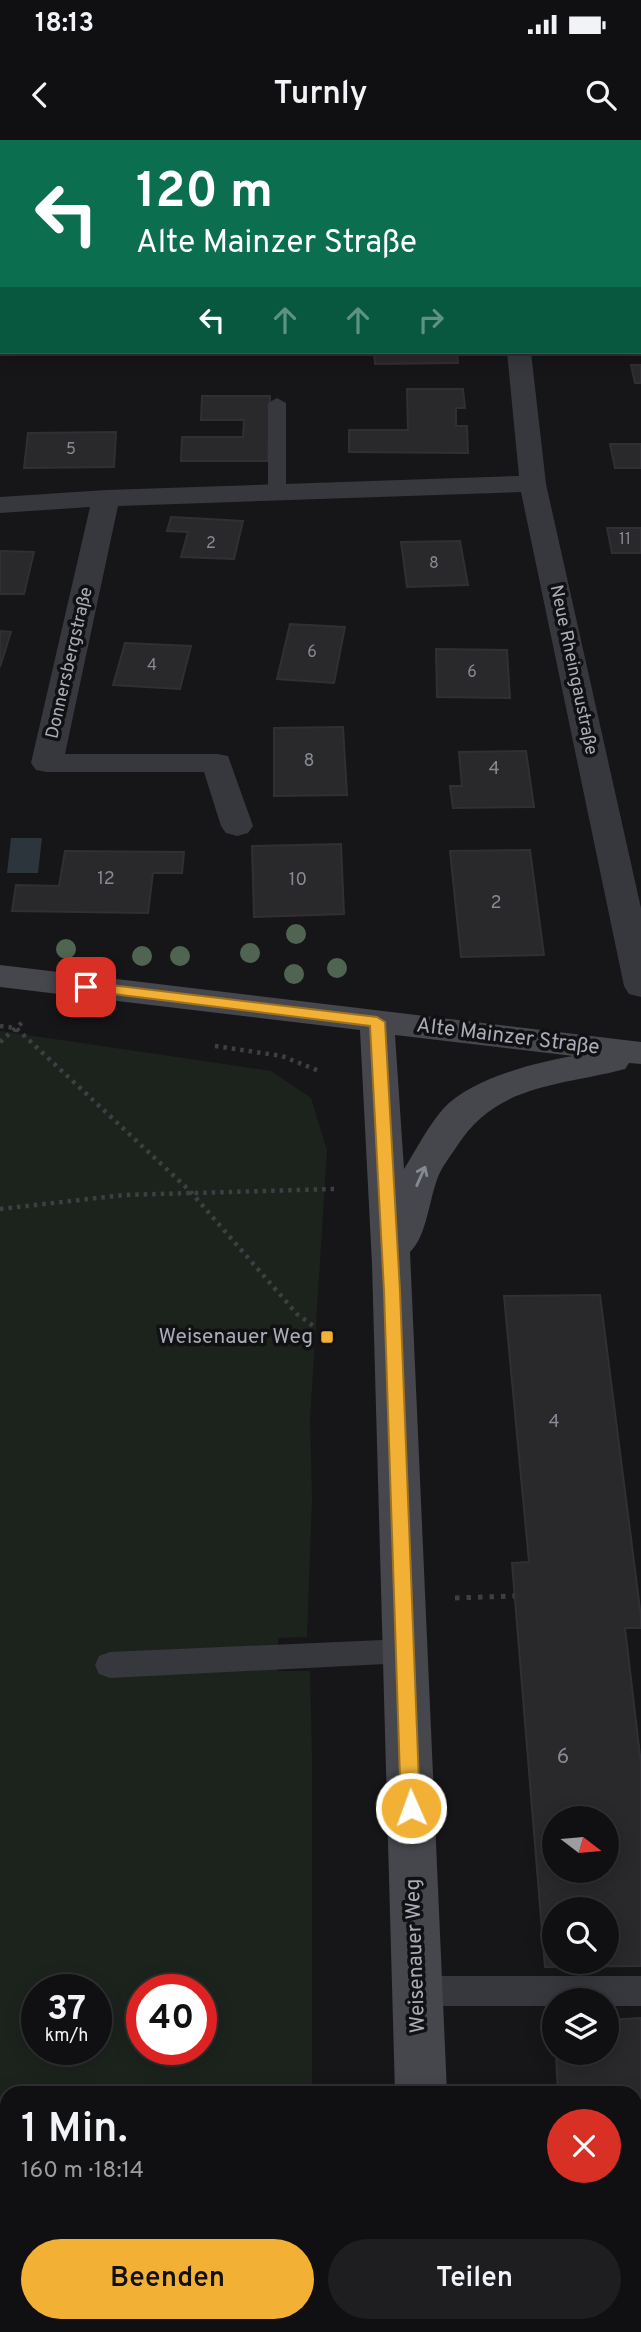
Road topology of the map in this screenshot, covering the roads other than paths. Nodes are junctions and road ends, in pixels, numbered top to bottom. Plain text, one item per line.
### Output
1 (519, 354) edge
2 (277, 403) dead end
3 (533, 484) junction
4 (277, 492) junction
5 (106, 498) junction
6 (0, 505) edge
7 (237, 826) dead end
8 (0, 976) edge
9 (641, 986) edge
10 (377, 1022) junction
11 (641, 1054) edge
12 (391, 1264) junction
13 (405, 1651) junction
14 (110, 1664) dead end
15 (418, 1991) junction
16 (641, 1991) edge
17 (421, 2086) edge

1 - 3 street, Neue Rheingaustraße
2 - 4 lane
3 - 4 street
3 - 9 street, Neue Rheingaustraße
4 - 5 street
5 - 6 street
5 - 7 street, Donnersbergstraße
8 - 10 street, Alte Mainzer Straße
10 - 11 street, Alte Mainzer Straße
10 - 12 street, Weisenauer Weg
12 -> 11 street
12 - 13 street, Weisenauer Weg
13 - 14 lane
13 - 15 street, Weisenauer Weg
15 - 16 lane
15 - 17 street, Weisenauer Weg

